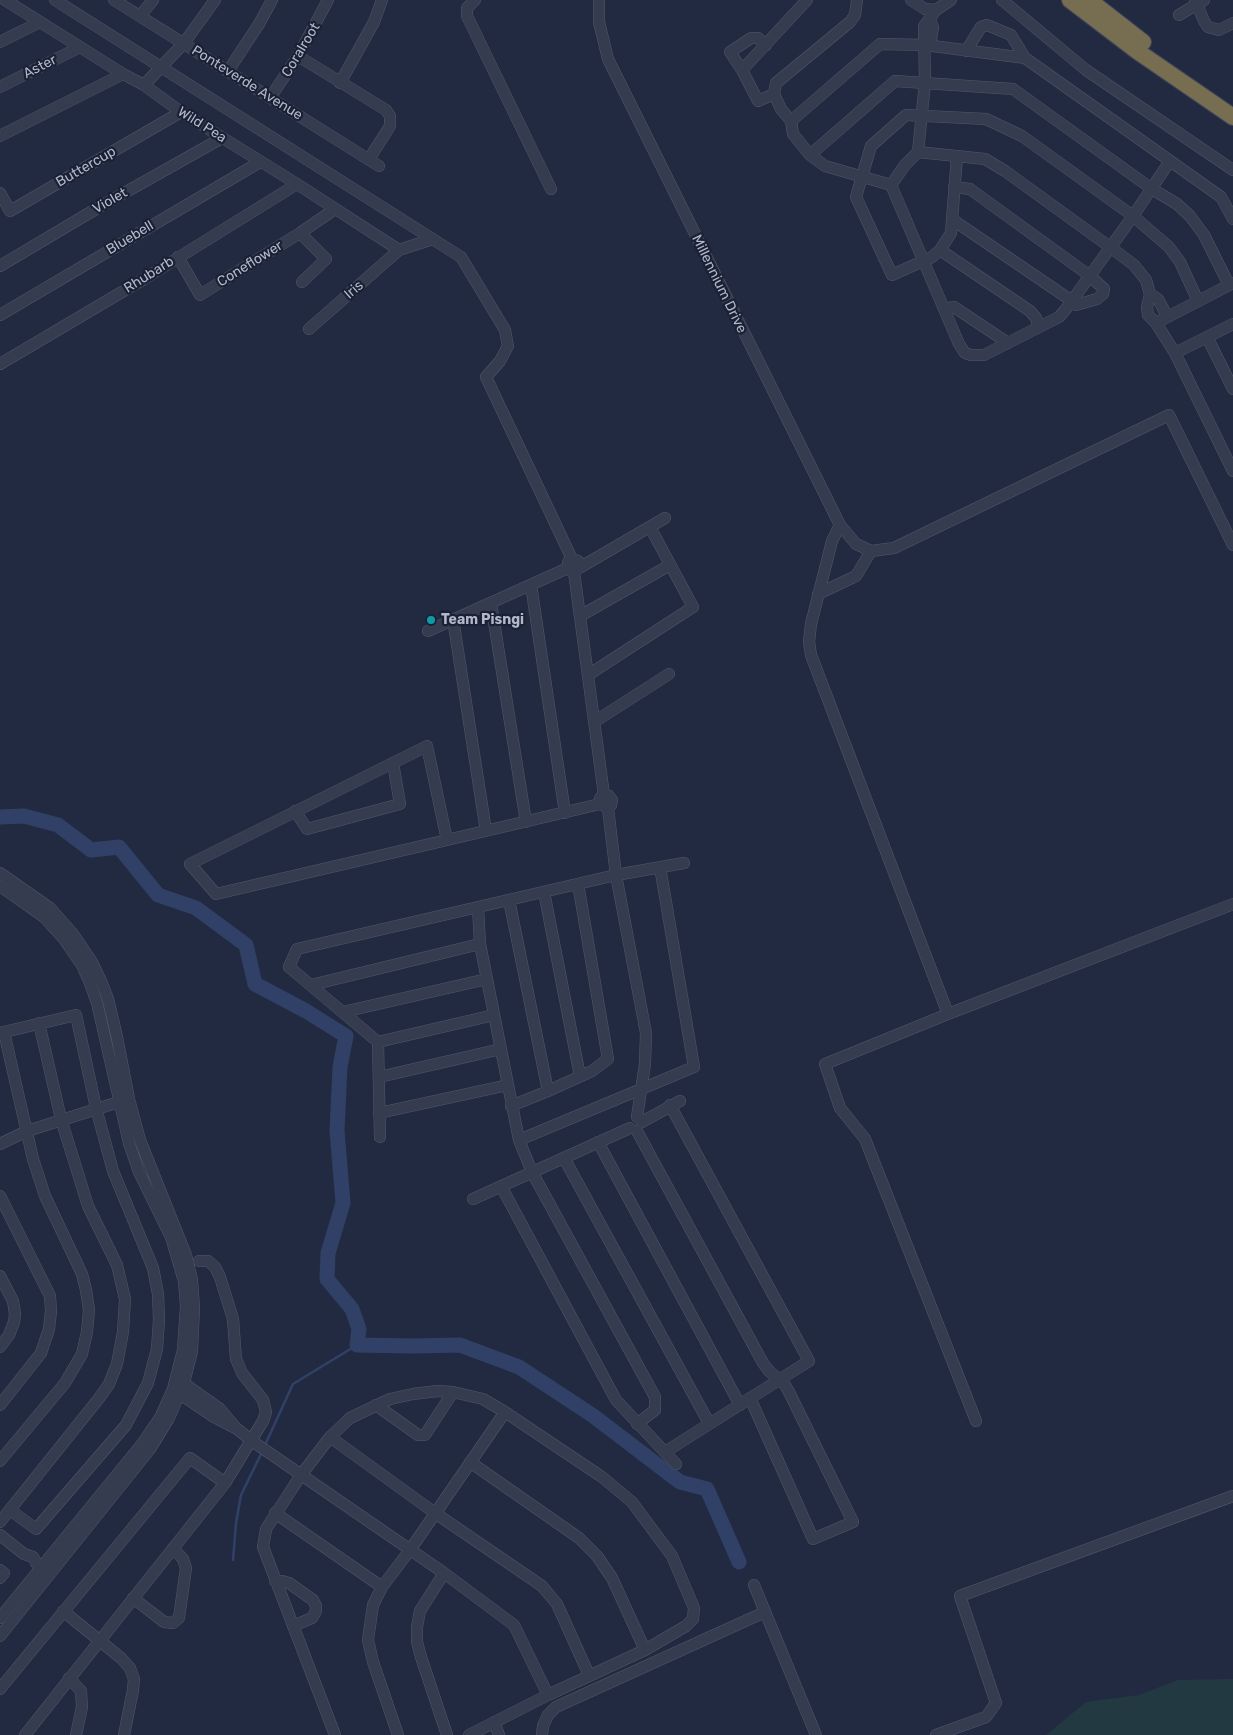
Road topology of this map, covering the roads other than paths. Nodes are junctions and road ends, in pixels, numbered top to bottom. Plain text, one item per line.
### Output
1 (6, 0) edge
2 (55, 0) edge
3 (114, 0) edge
4 (153, 0) edge
5 (215, 0) edge
6 (272, 0) edge
7 (328, 0) edge
8 (382, 0) edge
9 (475, 0) edge
10 (599, 0) edge
11 (807, 0) edge
12 (857, 0) edge
13 (911, 0) edge
14 (951, 0) edge
15 (1002, 0) edge
16 (1070, 0) edge
17 (1089, 0) edge
18 (1199, 1) edge
19 (796, 4) edge
20 (933, 15) junction
21 (1179, 15) dead end
22 (140, 16) junction
23 (40, 22) junction
24 (1233, 23) edge
25 (0, 42) edge
26 (184, 43) junction
27 (766, 44) junction
28 (928, 45) junction
29 (80, 47) junction
30 (966, 50) junction
31 (298, 56) junction
32 (1025, 58) junction
33 (162, 67) junction
34 (742, 70) junction
35 (228, 71) junction
36 (123, 74) junction
37 (925, 82) junction
38 (340, 83) junction
39 (144, 85) junction
40 (0, 88) edge
41 (774, 94) junction
42 (270, 98) junction
43 (1233, 104) edge
44 (181, 112) junction
45 (922, 116) junction
46 (1233, 117) edge
47 (791, 121) junction
48 (0, 136) edge
49 (222, 138) junction
50 (918, 152) junction
51 (810, 156) junction
52 (957, 156) junction
53 (369, 159) junction
54 (1170, 161) junction
55 (260, 162) junction
56 (380, 166) dead end
57 (1233, 170) edge
58 (861, 177) junction
59 (297, 184) junction
60 (891, 185) junction
61 (954, 187) junction
62 (551, 189) dead end
63 (1152, 189) junction
64 (0, 193) edge
65 (335, 209) junction
66 (1133, 216) junction
67 (1233, 219) edge
68 (953, 220) junction
69 (300, 233) junction
70 (433, 239) junction
71 (1110, 247) junction
72 (399, 250) junction
73 (940, 250) junction
74 (178, 257) junction
75 (924, 262) junction
76 (0, 266) edge
77 (1090, 276) junction
78 (302, 282) dead end
79 (1231, 284) edge
80 (1150, 294) junction
81 (1072, 300) junction
82 (1198, 300) junction
83 (944, 309) junction
84 (0, 315) edge
85 (1167, 316) junction
86 (1156, 323) junction
87 (1233, 324) edge
88 (1039, 327) junction
89 (309, 329) dead end
90 (1207, 338) junction
91 (1008, 343) junction
92 (1175, 353) junction
93 (0, 364) edge
94 (1233, 389) edge
95 (1233, 471) edge
96 (665, 518) dead end
97 (840, 526) junction
98 (650, 527) junction
99 (1233, 545) edge
100 (871, 551) junction
101 (670, 566) junction
102 (573, 567) junction
103 (531, 584) junction
104 (818, 594) junction
105 (491, 602) junction
106 (580, 616) junction
107 (453, 619) junction
108 (428, 631) dead end
109 (669, 674) dead end
110 (588, 675) junction
111 (594, 722) junction
112 (393, 763) junction
113 (604, 803) junction
114 (295, 811) junction
115 (565, 813) junction
116 (526, 822) junction
117 (486, 831) junction
118 (447, 840) junction
119 (684, 863) dead end
120 (660, 867) junction
121 (0, 873) edge
122 (616, 875) junction
123 (578, 884) junction
124 (0, 886) edge
125 (544, 892) junction
126 (509, 900) junction
127 (1233, 904) edge
128 (478, 907) junction
129 (480, 944) junction
130 (487, 979) junction
131 (310, 985) junction
132 (344, 1012) junction
133 (948, 1014) junction
134 (494, 1015) junction
135 (39, 1023) junction
136 (2, 1032) edge
137 (378, 1042) junction
138 (501, 1049) junction
139 (580, 1076) junction
140 (379, 1077) junction
141 (508, 1085) junction
142 (642, 1088) junction
143 (548, 1092) junction
144 (124, 1100) junction
145 (511, 1106) junction
146 (96, 1108) junction
147 (380, 1113) junction
148 (61, 1119) junction
149 (637, 1125) junction
150 (27, 1131) junction
151 (380, 1137) dead end
152 (519, 1140) junction
153 (598, 1142) junction
154 (0, 1144) edge
155 (564, 1158) junction
156 (532, 1172) junction
157 (501, 1186) junction
158 (0, 1196) edge
159 (473, 1199) dead end
160 (199, 1261) dead end
161 (0, 1276) edge
162 (0, 1347) edge
163 (778, 1380) junction
164 (178, 1386) junction
165 (453, 1392) junction
166 (750, 1398) junction
167 (376, 1405) junction
168 (740, 1405) junction
169 (0, 1406) edge
170 (505, 1412) junction
171 (976, 1421) dead end
172 (709, 1422) junction
173 (637, 1424) junction
174 (330, 1437) junction
175 (252, 1441) junction
176 (665, 1452) junction
177 (0, 1461) edge
178 (470, 1462) junction
179 (676, 1464) dead end
180 (301, 1475) junction
181 (225, 1483) junction
182 (1233, 1496) edge
183 (10, 1510) junction
184 (276, 1513) junction
185 (435, 1513) junction
186 (0, 1522) edge
187 (0, 1535) edge
188 (173, 1548) junction
189 (410, 1550) junction
190 (39, 1567) junction
191 (0, 1570) edge
192 (444, 1573) junction
193 (50, 1576) junction
194 (0, 1578) edge
195 (275, 1581) junction
196 (754, 1585) dead end
197 (382, 1587) junction
198 (133, 1598) junction
199 (63, 1611) junction
200 (765, 1612) junction
201 (0, 1618) edge
202 (293, 1626) junction
203 (0, 1636) edge
204 (99, 1640) junction
205 (645, 1650) junction
206 (589, 1676) junction
207 (69, 1678) junction
208 (0, 1689) edge
209 (548, 1695) junction
210 (494, 1722) junction
211 (24, 1735) edge
212 (76, 1735) edge
213 (124, 1735) edge
214 (336, 1735) edge
215 (398, 1735) edge
216 (446, 1735) edge
217 (469, 1735) edge
218 (499, 1735) edge
219 (542, 1735) edge
220 (816, 1735) edge
221 (936, 1735) edge

1 - 23 street, Wild Pea
2 - 33 street
3 - 22 street, Ponteverde Avenue
4 - 22 street
5 - 26 street
6 - 35 street
7 - 31 street, Coralroot
8 - 38 street
9 - 62 street
10 - 97 street, Millennium Drive
11 - 19 street
12 - 41 street
13 - 20 street
14 - 20 street
15 - 57 street
16 - 46 highway
17 - 43 highway
18 - 21 street
18 - 24 street
19 - 27 street
20 - 28 street
22 - 26 street, Ponteverde Avenue
23 - 25 street
23 - 29 street, Wild Pea
26 - 33 street
26 - 35 street, Ponteverde Avenue
27 - 34 street
27 - 34 street
28 - 30 street
28 - 37 street
28 - 47 street
29 - 36 street, Wild Pea
29 - 40 street, Aster
30 - 32 street
30 - 32 street
31 - 38 street
31 - 42 street, Coralroot
32 - 54 street
33 - 39 street
33 - 70 street
34 - 41 street
35 - 42 street, Ponteverde Avenue
36 - 39 street, Wild Pea
36 - 48 street
37 - 45 street
37 - 51 street
37 - 63 street
38 - 53 street
39 - 44 street, Wild Pea
41 - 47 street
42 - 53 street, Ponteverde Avenue
44 - 49 street, Wild Pea
44 - 64 street, Buttercup
45 - 50 street
45 - 58 street
45 - 66 street
47 - 51 street
49 - 55 street, Wild Pea
49 - 76 street, Violet
50 - 52 street
50 - 60 street
51 - 58 street
52 - 61 street
52 - 71 street
53 - 56 street, Ponteverde Avenue
54 - 63 street
54 - 67 street
55 - 59 street, Wild Pea
55 - 84 street, Bluebell
58 - 60 street
58 - 75 street
59 - 65 street, Wild Pea
59 - 74 street, Rhubarb
60 - 75 street
61 - 68 street
61 - 77 street
63 - 66 street
63 - 79 street
65 - 69 street, Coneflower
65 - 72 street, Wild Pea
66 - 71 street
66 - 82 street
68 - 73 street
68 - 81 street
69 - 74 street, Coneflower
69 - 78 street
70 - 72 street
70 - 102 street
71 - 77 street
71 - 80 street
72 - 89 street, Iris
73 - 75 street
73 - 88 street
74 - 93 street, Rhubarb
75 - 83 street
77 - 81 street
77 - 81 street
79 - 82 street
80 - 85 street
80 - 86 street
81 - 88 street
82 - 85 street
83 - 91 street
83 - 91 street
85 - 86 street
86 - 92 street
87 - 90 street
88 - 91 street
90 - 92 street
90 - 94 street
92 - 95 street
96 - 98 street
97 - 100 street, Millennium Drive
97 - 104 street
98 - 101 street
98 - 102 street
99 - 100 street
100 - 104 street
101 - 106 street
101 - 110 street
102 - 103 street
102 - 106 street
103 - 105 street
103 - 115 street
104 - 133 street
105 - 107 street
105 - 116 street
106 - 110 street
107 - 108 street
107 - 117 street
109 - 111 street
110 - 111 street
111 - 113 street
112 - 114 street
112 - 114 street
112 - 118 street
113 - 115 street
113 - 122 street
114 - 118 street
115 - 116 street
116 - 117 street
117 - 118 street
119 - 120 street
120 - 122 street
120 - 142 street
121 - 144 street
122 - 123 street
122 - 142 street
123 - 125 street
123 - 139 street
124 - 144 street
125 - 126 street
125 - 139 street
126 - 128 street
126 - 143 street
127 - 133 street
128 - 129 street
128 - 131 street
129 - 130 street
129 - 131 street
130 - 132 street
130 - 134 street
131 - 132 street
132 - 137 street
133 - 171 street
134 - 137 street
134 - 138 street
135 - 136 street
135 - 146 street
135 - 148 street
136 - 150 street
137 - 140 street
138 - 140 street
138 - 141 street
139 - 143 street
140 - 147 street
141 - 145 street
141 - 147 street
142 - 149 street
142 - 152 street
143 - 145 street
144 - 146 street
144 - 164 street
145 - 152 street
146 - 148 street
146 - 183 street
147 - 151 street
148 - 150 street
148 - 183 street
149 - 153 street
149 - 163 street
149 - 163 street
150 - 154 street
150 - 177 street
152 - 156 street
153 - 155 street
153 - 168 street
155 - 156 street
155 - 172 street
156 - 157 street
156 - 173 street
157 - 159 street
157 - 173 street
158 - 169 street
160 - 175 street
161 - 162 street
163 - 166 street
163 - 166 street
164 - 175 street
164 - 190 street
164 - 193 street
165 - 167 street
165 - 167 street
165 - 170 street
166 - 168 street
167 - 174 street
168 - 172 street
170 - 178 street
170 - 205 street
172 - 176 street
173 - 176 street
174 - 180 street
174 - 185 street
175 - 180 street
175 - 181 street
176 - 179 street
178 - 185 street
178 - 205 street
180 - 184 street
180 - 189 street
181 - 188 street
181 - 199 street
182 - 221 street
183 - 186 street
184 - 195 street
184 - 197 street
185 - 189 street
185 - 206 street
187 - 190 street
188 - 198 street
188 - 198 street
189 - 192 street
189 - 197 street
190 - 193 street
190 - 201 street
191 - 194 street
192 - 209 street
192 - 216 street
193 - 203 street
195 - 202 street
195 - 202 street
196 - 200 street
197 - 215 street
198 - 204 street
199 - 204 street
199 - 208 street
200 - 219 street
200 - 220 street
202 - 214 street
204 - 207 street
204 - 213 street
205 - 206 street
206 - 209 street
207 - 211 street
207 - 212 street
209 - 210 street
210 - 217 street
210 - 218 street

